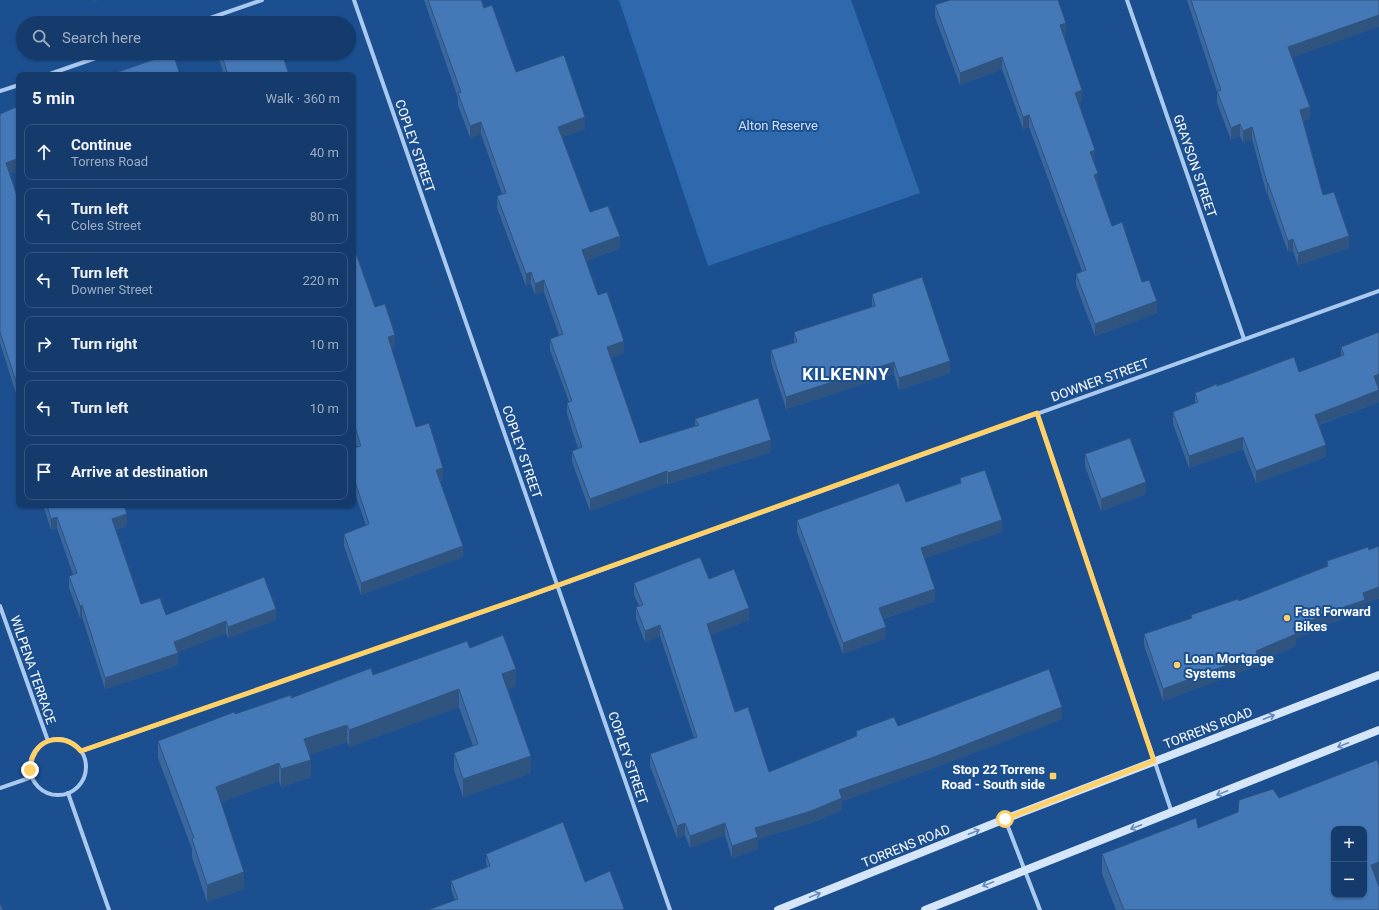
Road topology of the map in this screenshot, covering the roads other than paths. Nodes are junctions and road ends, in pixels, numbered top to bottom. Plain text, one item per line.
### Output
1 (262, 0) edge
2 (354, 0) edge
3 (1126, 0) edge
4 (216, 16) edge
5 (90, 60) edge
6 (56, 72) edge
7 (16, 86) edge
8 (0, 91) edge
9 (1379, 291) edge
10 (1244, 339) junction
11 (1037, 413) junction
12 (557, 586) junction
13 (0, 606) edge
14 (1379, 675) edge
15 (1379, 730) edge
16 (48, 741) junction
17 (81, 751) junction
18 (1154, 761) junction
19 (32, 777) junction
20 (0, 788) edge
21 (68, 793) junction
22 (1172, 813) junction
23 (1005, 819) junction
24 (1024, 870) junction
25 (109, 910) edge
26 (670, 910) edge
27 (778, 910) edge
28 (925, 910) edge
29 (1040, 910) edge

1 - 4 street
2 - 12 street, COPLEY STREET
3 - 10 street, GRAYSON STREET
5 - 6 street
7 - 8 street
9 - 10 street, DOWNER STREET
10 - 11 street, DOWNER STREET
11 - 12 street, DOWNER STREET
11 - 18 street
12 - 17 street, DOWNER STREET
12 - 26 street, COPLEY STREET
13 - 16 street, WILPENA TERRACE
18 -> 14 main road, TORRENS ROAD
15 -> 22 main road
16 - 17 street
16 - 19 street
17 - 21 street
18 - 22 street
18 - 23 main road, TORRENS ROAD
19 - 20 street
19 - 21 street
21 - 25 street
22 -> 24 main road
23 - 24 street
27 -> 23 main road, TORRENS ROAD
24 -> 28 main road
24 - 29 street

